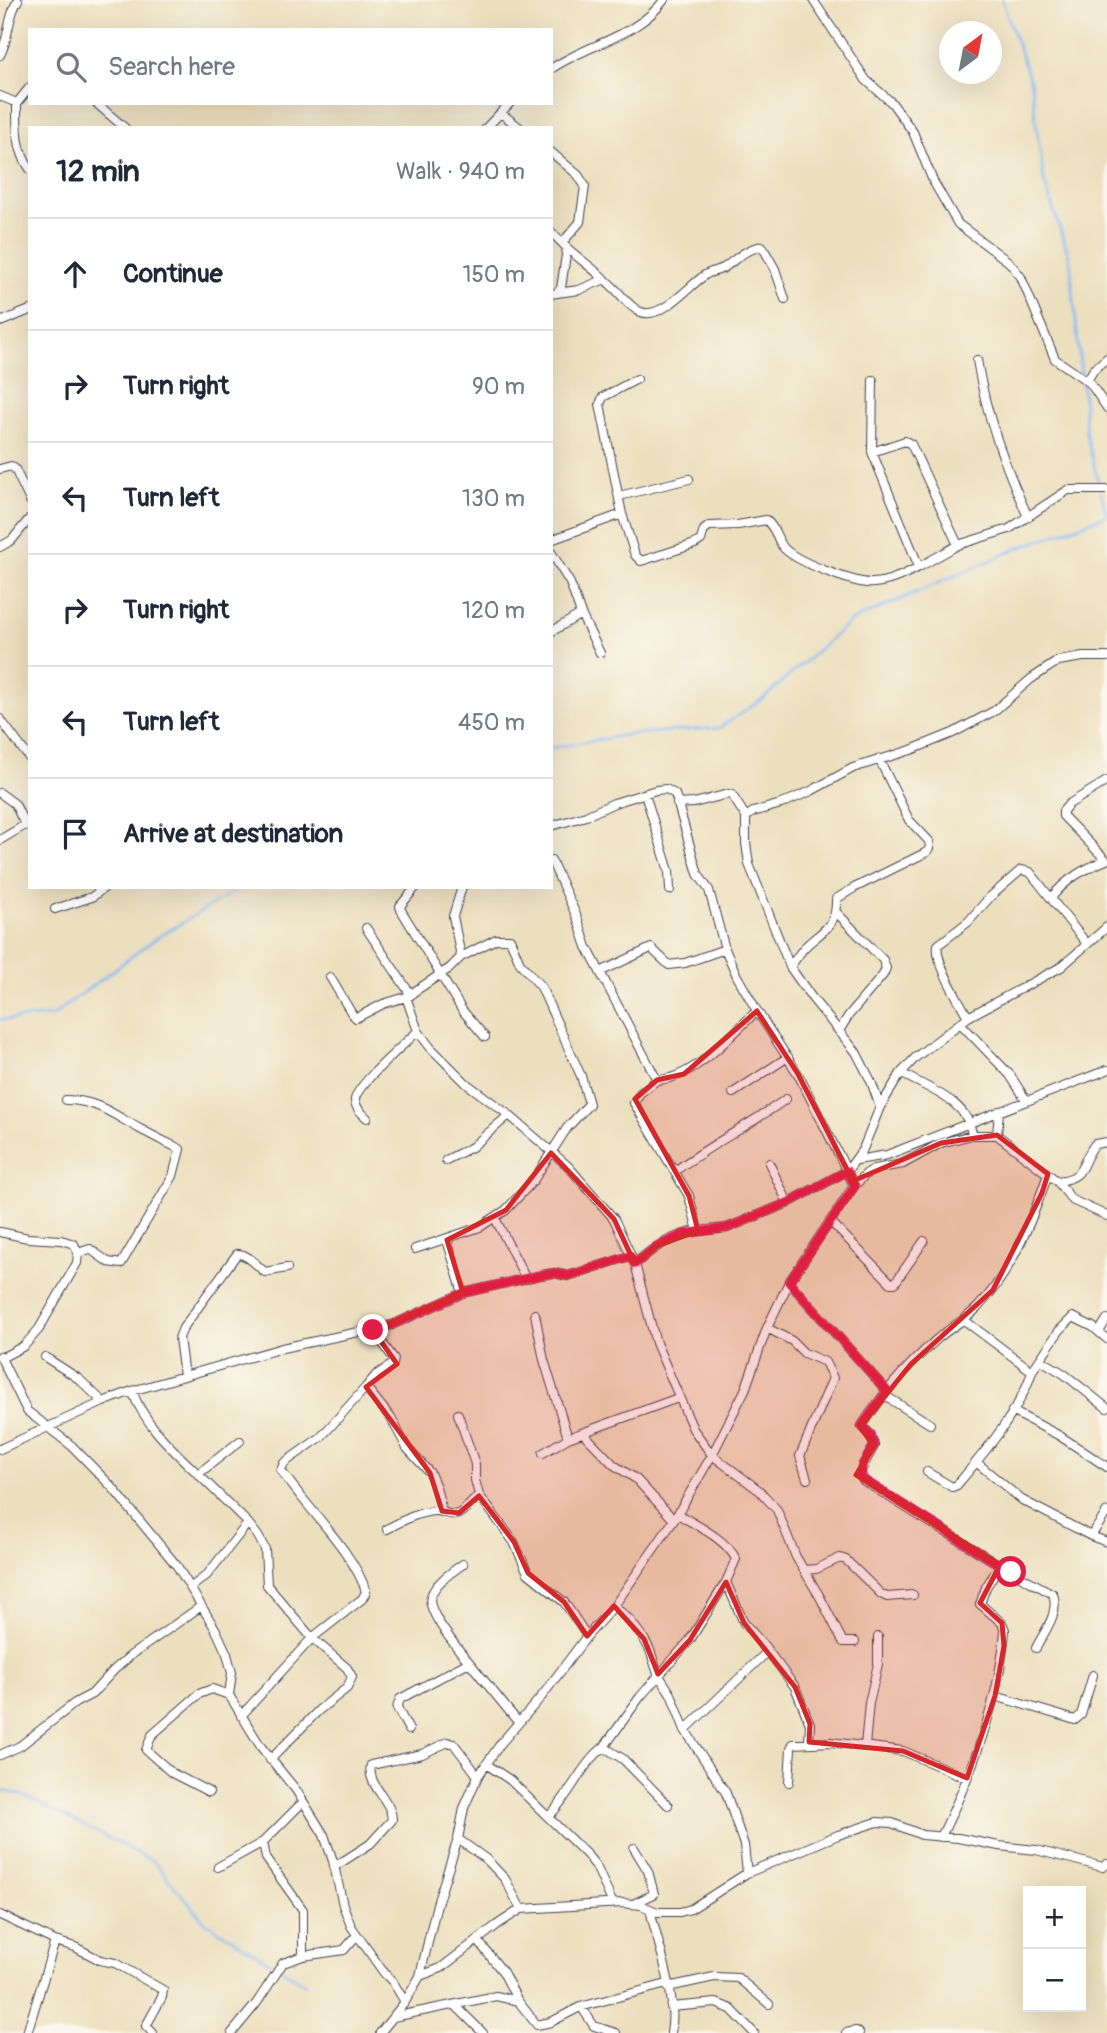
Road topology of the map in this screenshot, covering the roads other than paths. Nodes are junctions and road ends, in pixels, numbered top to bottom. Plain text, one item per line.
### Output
1 (18, 0) edge
2 (664, 0) edge
3 (813, 0) edge
4 (0, 55) edge
5 (553, 68) edge
6 (28, 89) edge
7 (0, 96) edge
8 (17, 103) junction
9 (98, 105) edge
10 (508, 105) edge
11 (501, 113) junction
12 (123, 126) edge
13 (488, 126) edge
14 (517, 126) edge
15 (553, 154) edge
16 (28, 166) edge
17 (553, 235) edge
18 (564, 246) junction
19 (605, 279) junction
20 (554, 294) edge
21 (785, 299) dead end
22 (28, 311) edge
23 (0, 322) edge
24 (1107, 358) edge
25 (977, 360) dead end
26 (637, 379) dead end
27 (873, 380) dead end
28 (1087, 380) junction
29 (1107, 408) edge
30 (872, 452) junction
31 (0, 470) edge
32 (689, 479) dead end
33 (1107, 491) edge
34 (618, 496) junction
35 (28, 497) edge
36 (622, 514) junction
37 (1028, 517) junction
38 (28, 520) edge
39 (553, 539) edge
40 (958, 545) junction
41 (0, 547) edge
42 (553, 555) edge
43 (919, 567) junction
44 (581, 614) junction
45 (553, 631) edge
46 (600, 653) dead end
47 (1107, 657) edge
48 (0, 719) edge
49 (28, 756) edge
50 (879, 759) junction
51 (1107, 780) edge
52 (0, 793) edge
53 (645, 794) junction
54 (677, 804) junction
55 (746, 817) junction
56 (553, 825) edge
57 (27, 826) edge
58 (0, 840) edge
59 (1107, 859) edge
60 (553, 864) edge
61 (102, 889) edge
62 (414, 889) edge
63 (460, 889) edge
64 (670, 890) dead end
65 (1051, 898) junction
66 (55, 909) dead end
67 (837, 913) junction
68 (1107, 927) edge
69 (366, 928) dead end
70 (1087, 944) junction
71 (725, 949) junction
72 (461, 957) junction
73 (790, 967) junction
74 (600, 972) junction
75 (441, 974) junction
76 (330, 977) dead end
77 (408, 996) junction
78 (757, 1011) junction
79 (968, 1017) junction
80 (960, 1023) junction
81 (418, 1031) junction
82 (839, 1031) junction
83 (485, 1037) dead end
84 (788, 1057) junction
85 (1107, 1070) edge
86 (901, 1073) junction
87 (657, 1080) junction
88 (733, 1093) dead end
89 (786, 1099) dead end
90 (66, 1100) dead end
91 (1026, 1100) junction
92 (880, 1107) junction
93 (999, 1111) junction
94 (509, 1115) junction
95 (367, 1118) dead end
96 (971, 1122) junction
97 (972, 1135) junction
98 (997, 1135) junction
99 (1107, 1142) edge
100 (551, 1153) junction
101 (446, 1160) dead end
102 (857, 1160) junction
103 (769, 1163) dead end
104 (675, 1171) junction
105 (847, 1171) junction
106 (1048, 1174) junction
107 (1057, 1181) junction
108 (855, 1186) junction
109 (788, 1203) junction
110 (1107, 1216) edge
111 (495, 1219) junction
112 (830, 1222) junction
113 (698, 1231) junction
114 (0, 1233) edge
115 (447, 1240) junction
116 (924, 1241) dead end
117 (415, 1249) dead end
118 (78, 1253) junction
119 (630, 1256) junction
120 (635, 1264) junction
121 (287, 1268) dead end
122 (526, 1279) junction
123 (789, 1282) junction
124 (463, 1293) junction
125 (535, 1314) dead end
126 (1107, 1319) edge
127 (964, 1320) junction
128 (768, 1328) junction
129 (373, 1330) junction
130 (1099, 1332) junction
131 (1107, 1339) edge
132 (1, 1357) edge
133 (45, 1357) dead end
134 (1041, 1360) junction
135 (1032, 1370) junction
136 (184, 1376) junction
137 (366, 1387) junction
138 (132, 1391) junction
139 (886, 1393) junction
140 (678, 1398) junction
141 (103, 1402) junction
142 (1107, 1408) edge
143 (1012, 1411) junction
144 (458, 1414) dead end
145 (930, 1424) dead end
146 (48, 1428) junction
147 (583, 1433) junction
148 (568, 1438) junction
149 (240, 1441) dead end
150 (0, 1449) edge
151 (543, 1453) dead end
152 (712, 1455) junction
153 (976, 1462) junction
154 (1107, 1467) edge
155 (927, 1472) dead end
156 (198, 1474) junction
157 (807, 1479) dead end
158 (479, 1494) junction
159 (442, 1511) junction
160 (1107, 1512) edge
161 (676, 1517) junction
162 (248, 1523) junction
163 (387, 1529) dead end
164 (1091, 1536) junction
165 (1107, 1542) edge
166 (463, 1564) dead end
167 (1000, 1565) junction
168 (804, 1570) junction
169 (726, 1583) junction
170 (190, 1588) junction
171 (913, 1595) dead end
172 (614, 1606) junction
173 (201, 1607) junction
174 (587, 1636) junction
175 (878, 1637) dead end
176 (312, 1638) junction
177 (855, 1642) dead end
178 (1036, 1648) dead end
179 (768, 1652) junction
180 (469, 1662) junction
181 (659, 1674) junction
182 (1093, 1675) dead end
183 (229, 1695) junction
184 (995, 1696) junction
185 (241, 1716) junction
186 (518, 1722) junction
187 (409, 1730) dead end
188 (685, 1730) junction
189 (809, 1742) junction
190 (865, 1746) junction
191 (604, 1747) junction
192 (0, 1755) edge
193 (270, 1760) junction
194 (486, 1764) junction
195 (478, 1776) junction
196 (967, 1778) junction
197 (789, 1782) dead end
198 (209, 1792) dead end
199 (303, 1802) junction
200 (668, 1805) dead end
201 (548, 1817) junction
202 (941, 1837) junction
203 (458, 1839) junction
204 (263, 1842) junction
205 (634, 1849) dead end
206 (218, 1867) dead end
207 (334, 1867) junction
208 (1106, 1867) edge
209 (747, 1873) junction
210 (635, 1903) junction
211 (613, 1904) junction
212 (521, 1909) junction
213 (650, 1909) junction
214 (0, 1915) edge
215 (357, 1936) junction
216 (55, 1941) junction
217 (478, 1941) junction
218 (303, 1956) junction
219 (420, 1976) junction
220 (393, 1982) junction
221 (668, 1986) junction
222 (411, 1993) junction
223 (518, 2001) junction
224 (405, 2002) junction
225 (769, 2004) dead end
226 (455, 2005) junction
227 (671, 2007) junction
228 (582, 2008) junction
229 (393, 2017) junction
230 (27, 2033) edge
231 (153, 2033) edge
232 (232, 2033) edge
233 (380, 2033) edge
234 (483, 2033) edge
235 (616, 2033) edge
236 (671, 2033) edge
237 (754, 2033) edge
238 (846, 2033) edge
239 (859, 2033) edge

1 - 4 street
2 - 5 street
3 - 28 street
6 - 8 street
7 - 8 street
8 - 16 street
9 - 12 street
10 - 11 street
11 - 13 street
11 - 14 street
15 - 18 street
17 - 18 street
18 - 19 street
18 - 20 street
19 - 20 street
19 - 21 street
22 - 23 street
24 - 28 street
25 - 37 street
26 - 34 street
27 - 30 street
28 - 29 street
30 - 40 street
30 - 43 street
31 - 35 street
32 - 34 street
33 - 37 street
34 - 36 street
36 - 39 street
36 - 43 street
37 - 40 street
38 - 41 street
40 - 43 street
42 - 44 street
44 - 45 street
44 - 46 street
47 - 50 street
48 - 49 street
50 - 55 street
50 - 67 street
51 - 59 street
52 - 57 street
53 - 54 street
53 - 56 street
53 - 64 street
54 - 55 street
54 - 71 street
55 - 73 street
57 - 58 street
59 - 65 street
60 - 74 street
61 - 66 street
62 - 75 street
63 - 72 street
65 - 70 street
65 - 79 street
67 - 73 street
67 - 82 street
68 - 70 street
69 - 77 street
70 - 79 street
71 - 74 street
71 - 78 street
72 - 75 street
72 - 100 street
73 - 82 street
74 - 87 street
75 - 77 street
75 - 83 street
76 - 77 street
77 - 81 street
78 - 84 street
78 - 87 street
79 - 80 street
80 - 86 street
80 - 91 street
81 - 94 street
81 - 95 street
82 - 92 street
84 - 88 street
84 - 105 street
85 - 91 street
86 - 92 street
86 - 96 street
87 - 104 street
89 - 104 street
90 - 118 street
91 - 93 street
92 - 102 street
93 - 96 street
93 - 98 street
94 - 100 street
94 - 101 street
96 - 97 street
96 - 102 street
97 - 98 street
97 - 108 street
98 - 106 street
99 - 107 street
100 - 111 street
100 - 119 street
102 - 105 street
103 - 109 street
104 - 113 street
105 - 108 street
105 - 109 street
106 - 107 street
106 - 127 street
107 - 110 street
108 - 112 street
109 - 113 street
111 - 115 street
111 - 122 street
112 - 116 street
112 - 123 street
113 - 120 street
114 - 118 street
115 - 117 street
115 - 124 street
118 - 132 street
119 - 120 street
119 - 122 street
120 - 140 street
121 - 136 street
122 - 124 street
123 - 128 street
123 - 139 street
124 - 129 street
125 - 148 street
126 - 130 street
127 - 135 street
127 - 139 street
128 - 152 street
128 - 157 street
129 - 136 street
129 - 137 street
130 - 131 street
130 - 134 street
132 - 146 street
133 - 141 street
134 - 135 street
134 - 142 street
135 - 143 street
136 - 138 street
137 - 159 street
137 - 176 street
138 - 141 street
138 - 156 street
139 - 145 street
139 - 167 street
140 - 147 street
140 - 152 street
141 - 146 street
143 - 153 street
143 - 154 street
144 - 158 street
146 - 150 street
146 - 170 street
147 - 148 street
147 - 161 street
148 - 151 street
149 - 156 street
152 - 161 street
152 - 168 street
153 - 155 street
153 - 164 street
156 - 162 street
158 - 159 street
158 - 174 street
159 - 163 street
160 - 164 street
161 - 169 street
161 - 172 street
162 - 170 street
162 - 176 street
164 - 165 street
166 - 180 street
167 - 178 street
167 - 184 street
168 - 171 street
168 - 177 street
169 - 179 street
169 - 181 street
170 - 173 street
172 - 174 street
172 - 181 street
173 - 183 street
173 - 192 street
174 - 186 street
175 - 190 street
176 - 185 street
176 - 193 street
179 - 188 street
179 - 189 street
180 - 186 street
180 - 187 street
181 - 188 street
181 - 191 street
182 - 184 street
183 - 185 street
183 - 198 street
184 - 196 street
185 - 193 street
186 - 194 street
188 - 209 street
189 - 190 street
189 - 197 street
190 - 196 street
191 - 200 street
191 - 201 street
193 - 199 street
194 - 195 street
194 - 201 street
195 - 203 street
195 - 207 street
196 - 202 street
199 - 204 street
199 - 207 street
201 - 211 street
202 - 208 street
202 - 209 street
203 - 212 street
203 - 219 street
204 - 206 street
204 - 218 street
205 - 210 street
207 - 215 street
209 - 213 street
210 - 211 street
210 - 213 street
211 - 212 street
212 - 217 street
213 - 221 street
214 - 216 street
215 - 218 street
215 - 220 street
216 - 230 street
216 - 231 street
217 - 219 street
217 - 223 street
218 - 232 street
219 - 222 street
220 - 222 street
220 - 224 street
221 - 225 street
221 - 227 street
221 - 228 street
222 - 224 street
223 - 226 street
223 - 228 street
224 - 229 street
226 - 229 street
226 - 234 street
227 - 236 street
227 - 237 street
228 - 235 street
229 - 233 street
238 - 239 street

